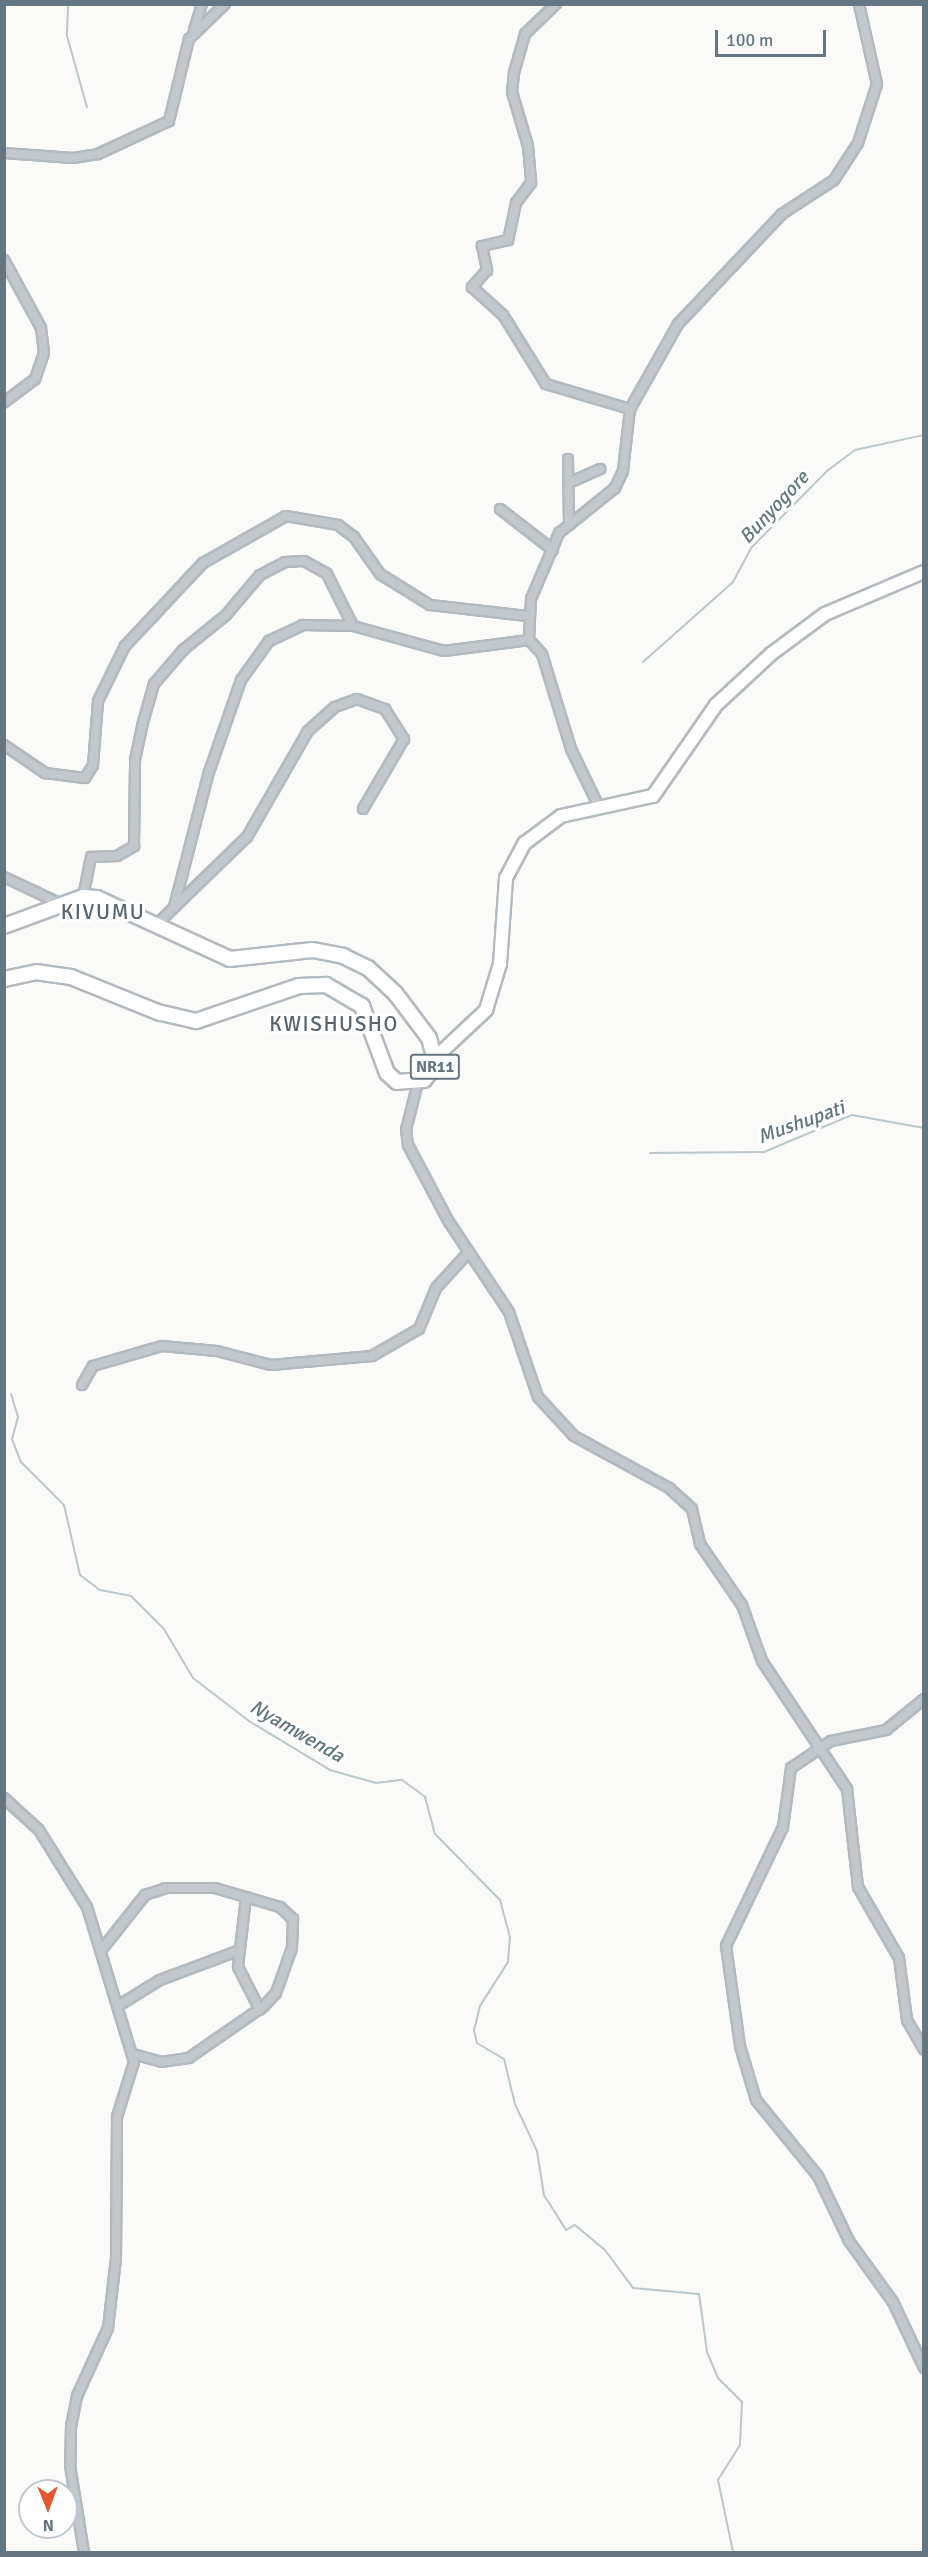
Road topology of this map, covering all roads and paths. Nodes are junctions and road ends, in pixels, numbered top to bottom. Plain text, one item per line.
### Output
1 (202, 4) edge
2 (225, 4) edge
3 (556, 4) edge
4 (859, 4) edge
5 (194, 31) junction
6 (4, 153) edge
7 (4, 260) edge
8 (4, 402) edge
9 (630, 409) junction
10 (568, 459) dead end
11 (600, 469) dead end
12 (573, 481) junction
13 (500, 509) dead end
14 (570, 525) junction
15 (553, 549) junction
16 (924, 572) edge
17 (526, 616) junction
18 (353, 626) junction
19 (529, 640) junction
20 (4, 745) edge
21 (599, 807) junction
22 (363, 809) dead end
23 (4, 877) edge
24 (83, 897) junction
25 (57, 902) junction
26 (174, 907) junction
27 (4, 926) edge
28 (155, 926) junction
29 (4, 979) edge
30 (436, 1057) junction
31 (418, 1082) junction
32 (468, 1253) junction
33 (82, 1385) dead end
34 (924, 1700) edge
35 (819, 1748) junction
36 (4, 1798) edge
37 (246, 1897) junction
38 (103, 1948) junction
39 (237, 1951) junction
40 (118, 2006) junction
41 (260, 2010) junction
42 (924, 2050) edge
43 (133, 2054) junction
44 (924, 2368) edge
45 (84, 2553) edge

1 - 5 street
2 - 5 street
3 - 9 street
4 - 9 street
5 - 6 street
7 - 8 street
9 - 14 street
10 - 12 street
11 - 12 street
12 - 14 street
13 - 15 street
14 - 15 street
15 - 17 street
16 - 21 main road
17 - 19 street
17 - 20 street
18 - 19 street
18 - 24 street
18 - 26 street
19 - 21 street
21 - 30 main road
22 - 26 street
23 - 25 street
24 - 25 highway
24 - 28 highway, NR11
25 - 27 highway
26 - 28 street
28 - 30 highway, NR11
29 - 31 highway, NR11
30 - 31 highway, NR11
31 - 32 street
32 - 33 street
32 - 35 street
34 - 35 street
35 - 42 street
35 - 44 street
36 - 38 street
37 - 38 street
37 - 39 street
37 - 41 street
38 - 40 street
39 - 40 street
39 - 41 street
40 - 43 street
41 - 43 street
43 - 45 street

